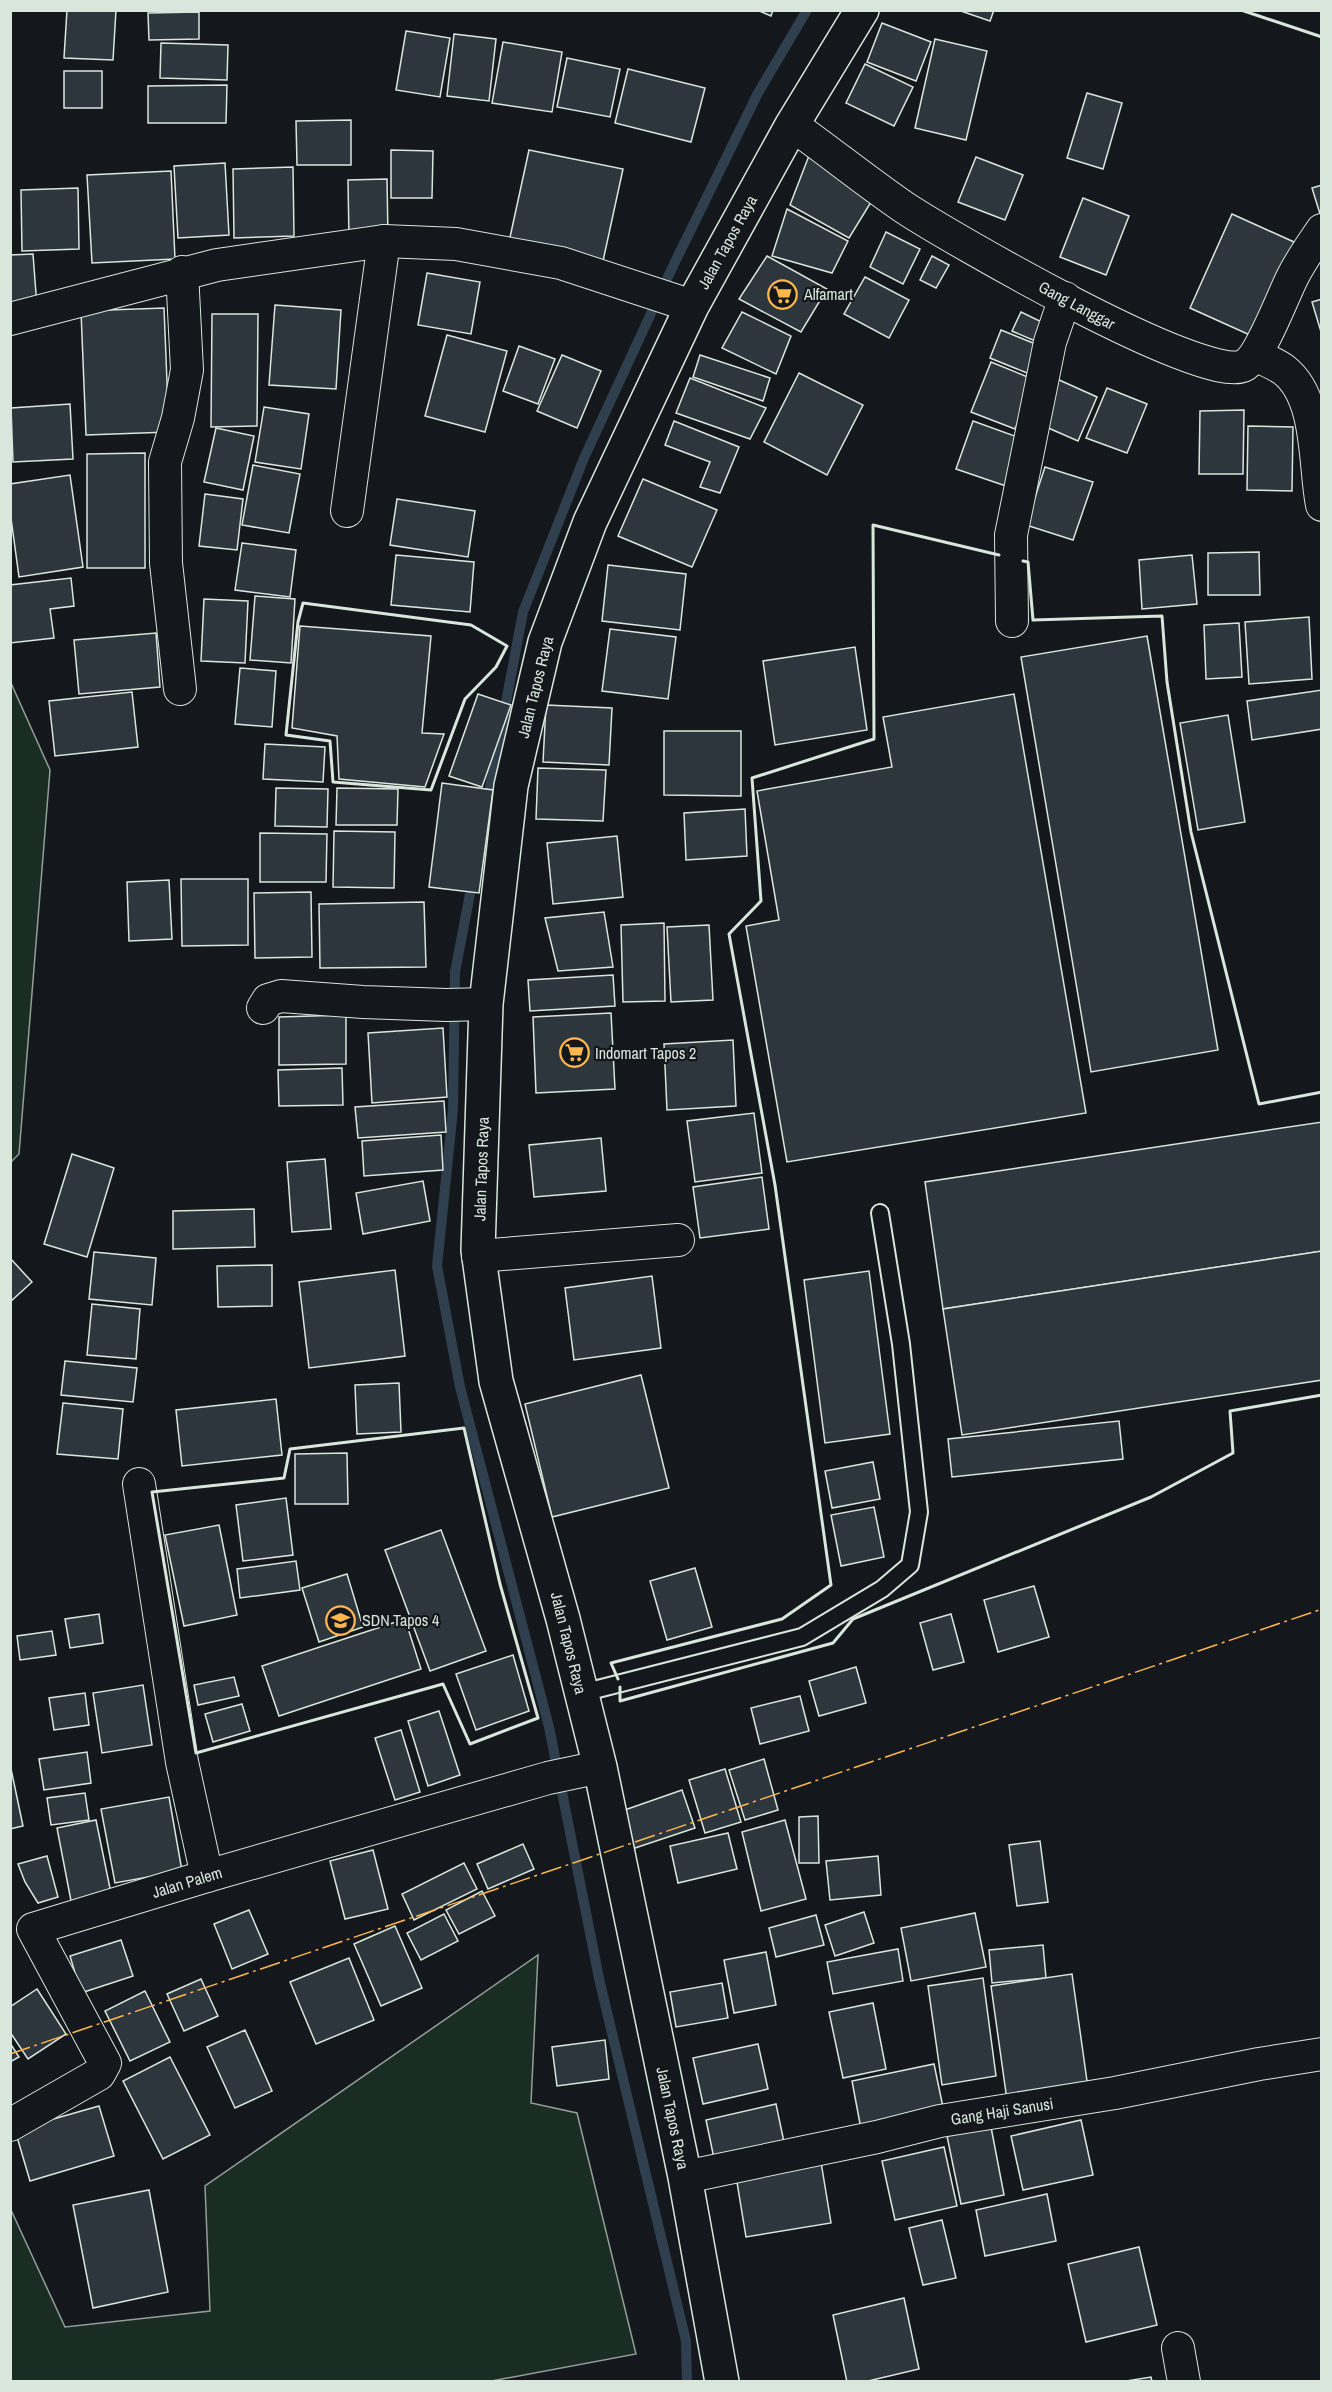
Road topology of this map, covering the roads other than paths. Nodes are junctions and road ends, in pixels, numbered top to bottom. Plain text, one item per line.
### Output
1 (862, 10) edge
2 (792, 125) junction
3 (1322, 230) edge
4 (384, 241) junction
5 (182, 272) junction
6 (1065, 298) junction
7 (689, 304) junction
8 (10, 319) edge
9 (1256, 355) junction
10 (1322, 505) edge
11 (347, 511) dead end
12 (1012, 621) dead end
13 (180, 690) dead end
14 (464, 1005) junction
15 (263, 1008) dead end
16 (880, 1213) dead end
17 (678, 1240) dead end
18 (478, 1256) junction
19 (139, 1484) dead end
20 (582, 1693) junction
21 (574, 1773) junction
22 (207, 1876) junction
23 (1322, 2054) edge
24 (10, 2125) edge
25 (685, 2177) junction
26 (1178, 2348) dead end
27 (722, 2382) edge
28 (1184, 2382) edge

1 - 2 main road, Jalan Tapos Raya
2 - 6 street, Gang Langgar
2 - 7 main road, Jalan Tapos Raya
3 - 9 street
4 - 5 street
4 - 7 street
4 - 11 street
5 - 8 street
5 - 13 street
6 - 9 street, Gang Langgar
6 - 12 street
7 - 14 main road, Jalan Tapos Raya
9 - 10 street
14 - 15 street
14 - 18 main road, Jalan Tapos Raya
16 - 20 lane
17 - 18 street
18 - 20 main road, Jalan Tapos Raya
19 - 22 street
20 - 21 main road, Jalan Tapos Raya
21 - 22 street, Jalan Palem
21 - 25 main road, Jalan Tapos Raya
22 - 24 street, Jalan Palem
23 - 25 street, Gang Haji Sanusi
25 - 27 main road, Jalan Tapos Raya
26 - 28 street

